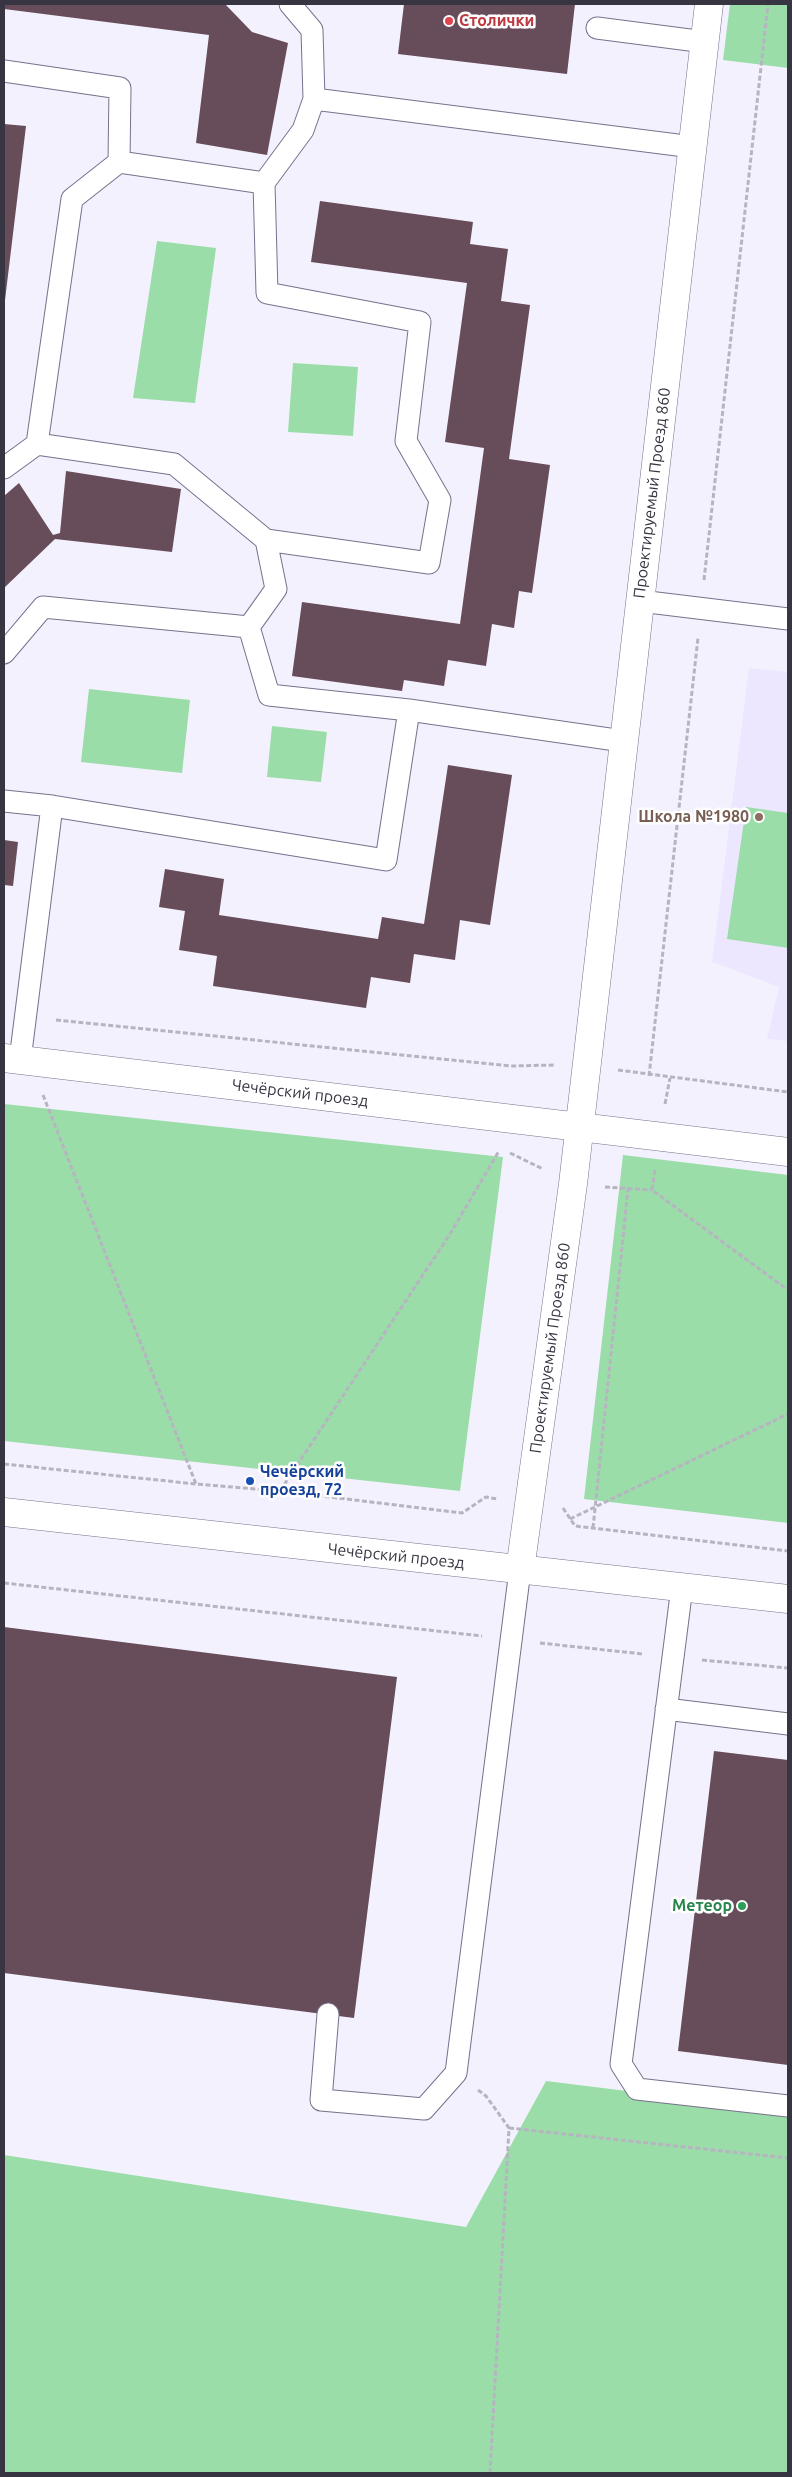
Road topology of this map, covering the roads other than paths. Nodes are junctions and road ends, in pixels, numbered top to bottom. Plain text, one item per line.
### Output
1 (290, 4) edge
2 (709, 6) edge
3 (597, 28) dead end
4 (705, 42) junction
5 (4, 71) edge
6 (314, 99) junction
7 (693, 147) junction
8 (119, 162) junction
9 (264, 183) junction
10 (37, 444) junction
11 (4, 468) edge
12 (266, 540) junction
13 (640, 601) junction
14 (788, 619) edge
15 (249, 627) junction
16 (4, 653) edge
17 (409, 710) junction
18 (623, 741) junction
19 (4, 802) edge
20 (52, 806) junction
21 (12, 1059) edge
22 (579, 1127) junction
23 (788, 1152) edge
24 (4, 1512) edge
25 (520, 1570) junction
26 (682, 1587) junction
27 (788, 1599) edge
28 (666, 1709) junction
29 (788, 1724) edge
30 (328, 2014) dead end
31 (788, 2106) edge

1 - 6 lane
2 - 4 street, Проектируемый Проезд 860
3 - 4 lane
4 - 7 street, Проектируемый Проезд 860
5 - 8 lane
6 - 7 lane
6 - 9 lane
7 - 13 street, Проектируемый Проезд 860
8 - 9 lane
8 - 10 lane
9 - 12 lane
10 - 11 lane
10 - 12 lane
12 - 15 lane
13 - 14 lane
13 - 18 street, Проектируемый Проезд 860
15 - 16 lane
15 - 17 lane
17 - 18 lane
17 - 20 lane
18 - 22 street, Проектируемый Проезд 860
19 - 20 lane
20 - 21 lane
21 - 22 street, Чечёрский проезд
22 - 23 street, Чечёрский проезд
22 - 25 street, Проектируемый Проезд 860
24 - 25 street, Чечёрский проезд
25 - 26 street, Чечёрский проезд
25 - 30 lane
26 - 27 street, Чечёрский проезд
26 - 28 lane
28 - 29 lane
28 - 31 lane

